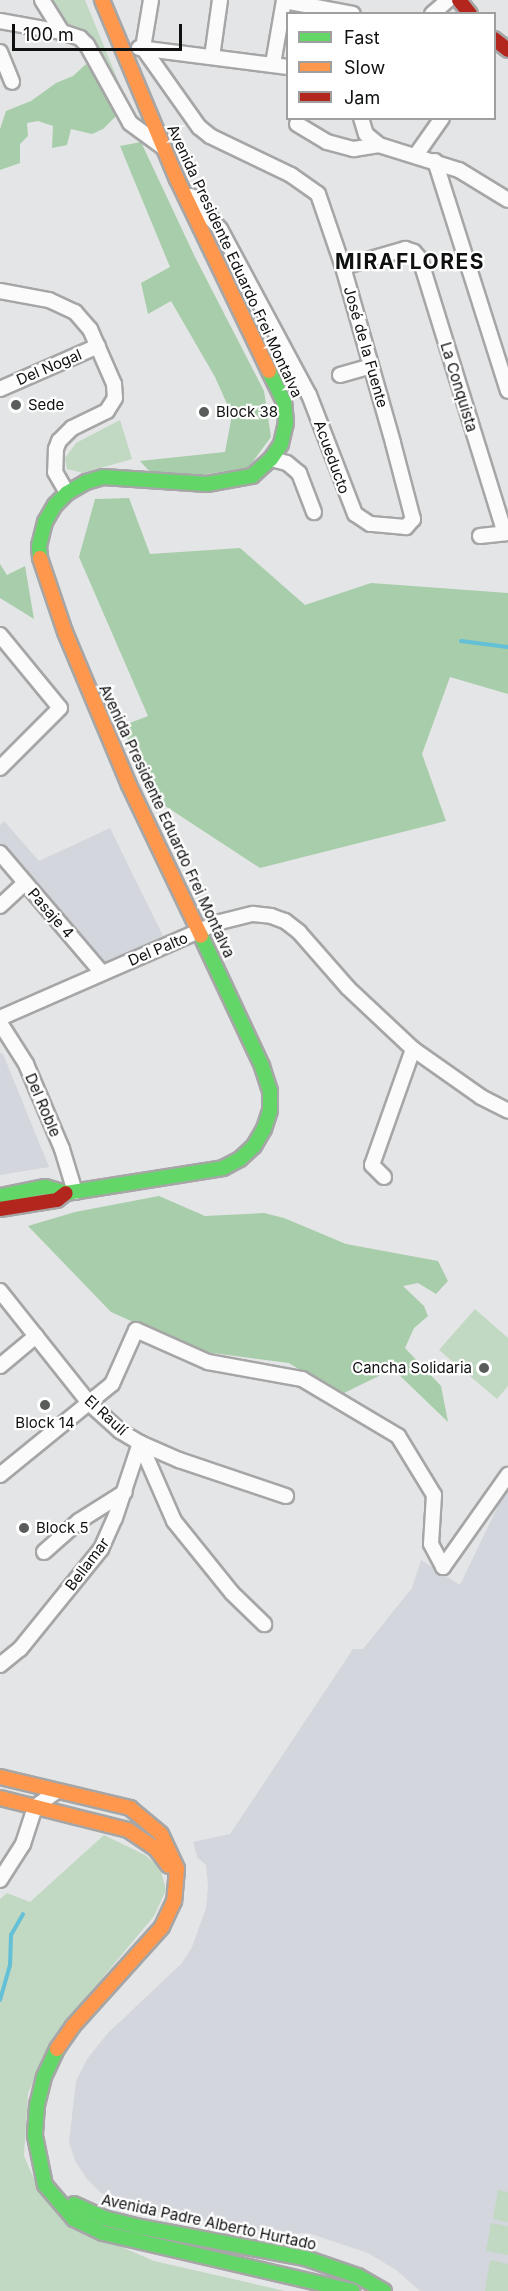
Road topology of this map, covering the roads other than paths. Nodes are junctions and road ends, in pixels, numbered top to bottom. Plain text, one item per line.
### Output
1 (42, 0) edge
2 (102, 0) edge
3 (151, 0) edge
4 (220, 0) edge
5 (284, 0) edge
6 (448, 0) edge
7 (459, 0) edge
8 (343, 12) edge
9 (434, 12) edge
10 (468, 12) edge
11 (0, 21) edge
12 (62, 32) junction
13 (122, 47) junction
14 (143, 48) junction
15 (0, 52) edge
16 (212, 57) junction
17 (273, 64) junction
18 (286, 67) edge
19 (12, 82) dead end
20 (362, 120) edge
21 (441, 120) edge
22 (297, 124) dead end
23 (379, 145) junction
24 (164, 148) junction
25 (416, 154) junction
26 (435, 161) junction
27 (177, 179) junction
28 (508, 200) edge
29 (343, 267) junction
30 (0, 291) edge
31 (98, 346) junction
32 (371, 366) junction
33 (340, 375) dead end
34 (0, 389) edge
35 (508, 391) edge
36 (271, 459) junction
37 (67, 493) junction
38 (314, 512) dead end
39 (413, 519) joint
40 (506, 533) edge
41 (480, 536) dead end
42 (0, 635) edge
43 (2, 759) edge
44 (0, 854) edge
45 (25, 883) junction
46 (0, 906) edge
47 (199, 932) junction
48 (102, 973) junction
49 (0, 1018) edge
50 (0, 1023) edge
51 (413, 1049) junction
52 (508, 1110) edge
53 (384, 1177) dead end
54 (71, 1192) junction
55 (0, 1196) edge
56 (0, 1209) edge
57 (0, 1291) edge
58 (36, 1336) junction
59 (0, 1366) edge
60 (89, 1402) junction
61 (140, 1443) junction
62 (0, 1475) edge
63 (508, 1475) edge
64 (125, 1492) junction
65 (286, 1496) dead end
66 (44, 1552) dead end
67 (264, 1624) dead end
68 (0, 1665) edge
69 (0, 1777) edge
70 (18, 1782) junction
71 (57, 1791) junction
72 (0, 1798) edge
73 (35, 1807) junction
74 (0, 1880) edge
75 (177, 1881) junction
76 (40, 2167) junction
77 (352, 2291) edge
78 (384, 2291) edge

1 - 12 street
2 - 13 street, Avenida Presidente Eduardo Frei Montalva
3 - 14 street
4 - 16 street
5 - 8 street
5 - 17 street
6 - 9 street
7 - 10 street
11 - 12 street
12 - 24 street
13 - 14 street
13 - 24 street, Avenida Presidente Eduardo Frei Montalva
14 - 16 street
14 - 29 street, José de la Fuente
15 - 19 street
16 - 17 street
17 - 18 street
20 - 23 street
21 - 25 street
22 - 23 street
23 - 25 street
24 - 27 street, Avenida Presidente Eduardo Frei Montalva
25 - 26 street
26 - 28 street
26 - 35 street
27 - 36 street, Avenida Presidente Eduardo Frei Montalva
27 - 39 street, Acueducto
29 - 32 street, José de la Fuente
29 - 40 street, La Conquista
30 - 31 street
31 - 34 street, Del Nogal
31 - 37 street
32 - 33 street
32 - 39 street, José de la Fuente
36 - 37 street, Avenida Presidente Eduardo Frei Montalva
36 - 38 street
37 - 47 street, Avenida Presidente Eduardo Frei Montalva
40 - 41 street
42 - 43 street
44 - 45 street, Pasaje 4
45 - 46 street
45 - 48 street, Pasaje 4
47 - 48 street, Del Palto
47 - 51 street, Del Palto
47 - 54 street, Avenida Presidente Eduardo Frei Montalva
48 - 49 street, Del Palto
50 - 54 street, Del Roble
51 - 52 street, Del Palto
51 - 53 street
54 - 55 street, Avenida Presidente Eduardo Frei Montalva
54 - 56 street, Avenida Presidente Eduardo Frei Montalva
57 - 58 street, El Raulí
58 - 59 street
58 - 60 street, El Raulí
60 - 61 street, El Raulí
60 - 62 street
60 - 63 street
61 - 64 street, Bellamar
61 - 65 street, El Raulí
61 - 67 street
64 - 66 street
64 - 68 street, Bellamar
69 - 70 street, Avenida Padre Alberto Hurtado
70 - 71 street, Avenida Padre Alberto Hurtado
70 - 73 street
71 - 73 street
71 - 75 street, Avenida Padre Alberto Hurtado
72 - 73 street
73 - 74 street
73 - 75 street
75 - 76 street, Avenida Padre Alberto Hurtado
76 - 77 street, Avenida Padre Alberto Hurtado
76 - 78 street, Avenida Padre Alberto Hurtado

